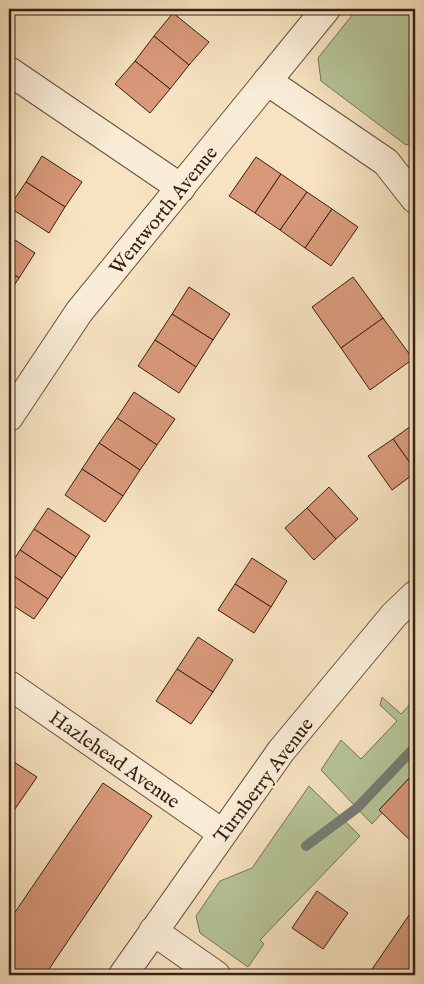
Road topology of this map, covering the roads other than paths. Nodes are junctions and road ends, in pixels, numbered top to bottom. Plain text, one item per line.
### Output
1 (326, 9) edge
2 (9, 71) edge
3 (268, 81) junction
4 (181, 188) junction
5 (415, 199) edge
6 (9, 417) edge
7 (415, 595) edge
8 (9, 685) edge
9 (222, 834) junction
10 (152, 931) junction
11 (122, 975) edge
12 (216, 975) edge

1 - 3 street, Wentworth Avenue
2 - 4 street
3 - 4 street, Wentworth Avenue
3 - 5 street
4 - 6 street, Wentworth Avenue
7 - 9 street, Turnberry Avenue
8 - 9 street, Hazlehead Avenue
9 - 10 street, Turnberry Avenue
10 - 11 street, Turnberry Avenue
10 - 12 street

